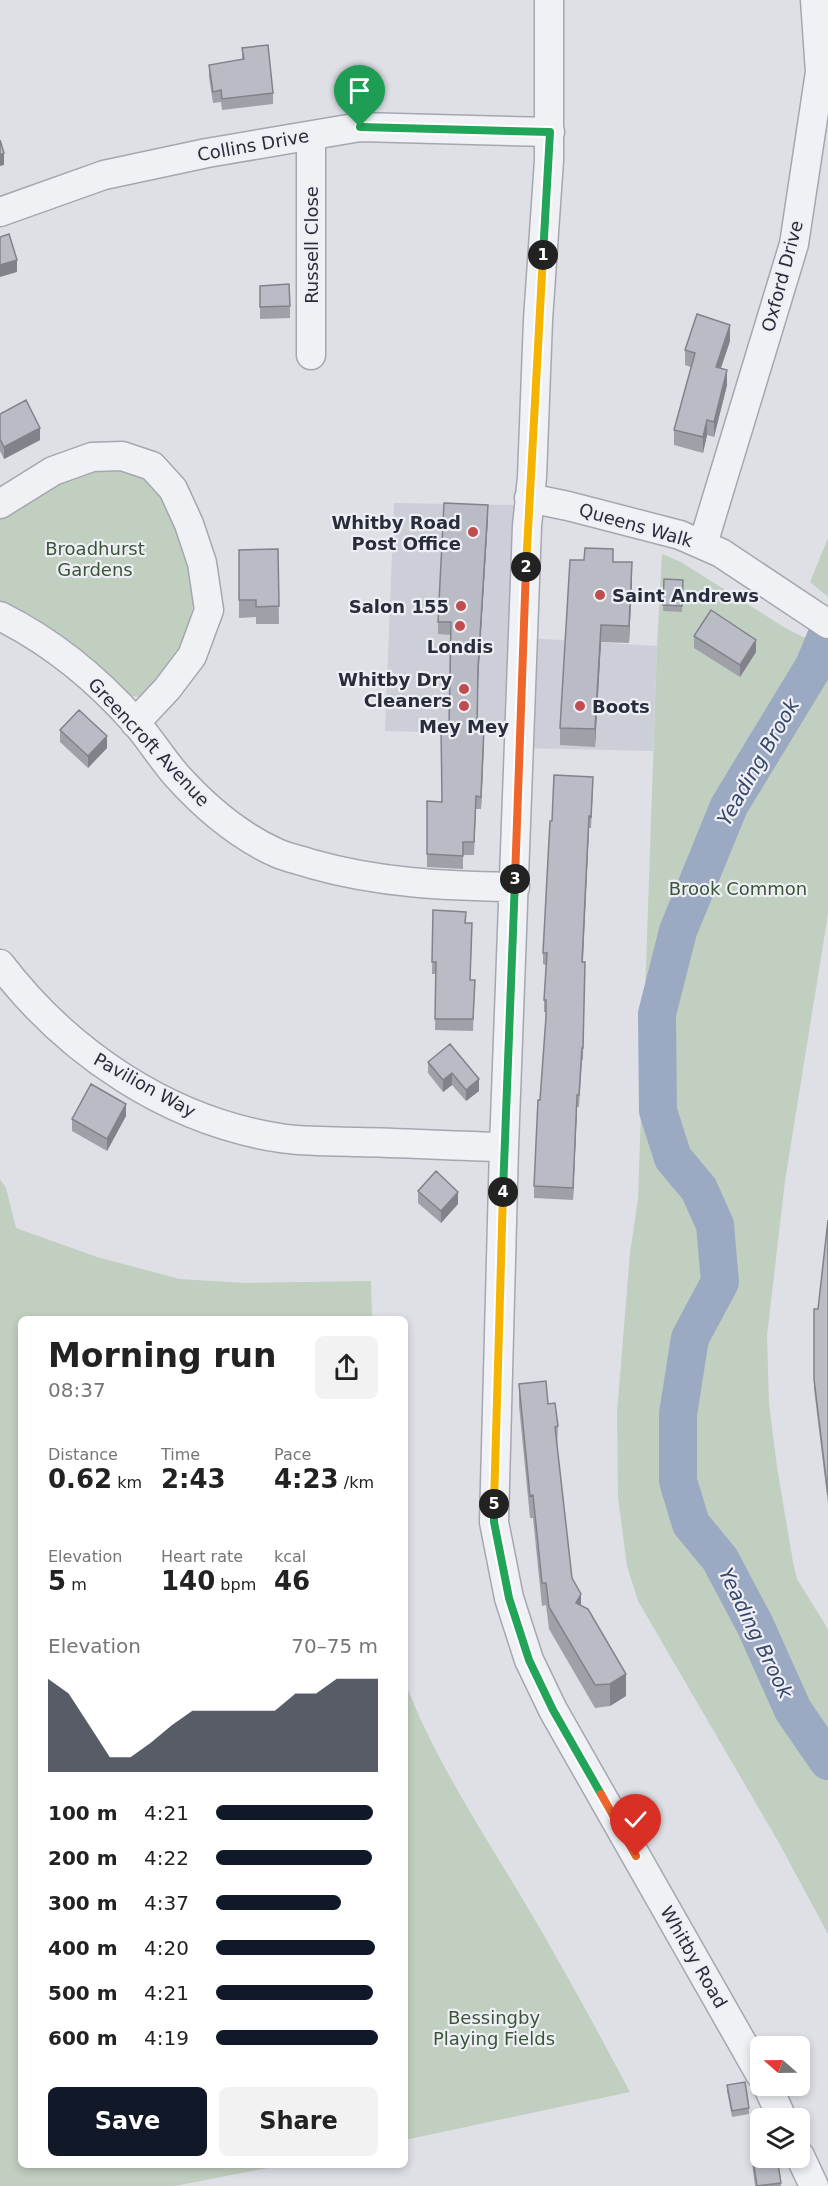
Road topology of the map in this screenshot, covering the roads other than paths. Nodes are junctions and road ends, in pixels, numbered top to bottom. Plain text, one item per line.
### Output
1 (549, 0) edge
2 (815, 0) edge
3 (550, 132) junction
4 (311, 136) junction
5 (0, 212) edge
6 (311, 355) dead end
7 (529, 498) junction
8 (0, 504) edge
9 (703, 544) junction
10 (0, 616) edge
11 (822, 620) edge
12 (135, 723) junction
13 (514, 887) junction
14 (0, 964) edge
15 (504, 1147) junction
16 (750, 2056) edge
17 (805, 2168) edge
18 (813, 2186) edge

1 - 3 street, Whitby Road
2 - 9 street, Oxford Drive
3 - 4 street, Collins Drive
3 - 7 street, Whitby Road
4 - 5 street, Collins Drive
4 - 6 street, Russell Close
7 - 9 street, Queens Walk
7 - 13 street, Whitby Road
8 - 12 street
9 - 11 street, Queens Walk
10 - 12 street, Greencroft Avenue
12 - 13 street, Greencroft Avenue
13 - 15 street, Whitby Road
14 - 15 street, Pavilion Way
15 - 16 street, Whitby Road
17 - 18 street

